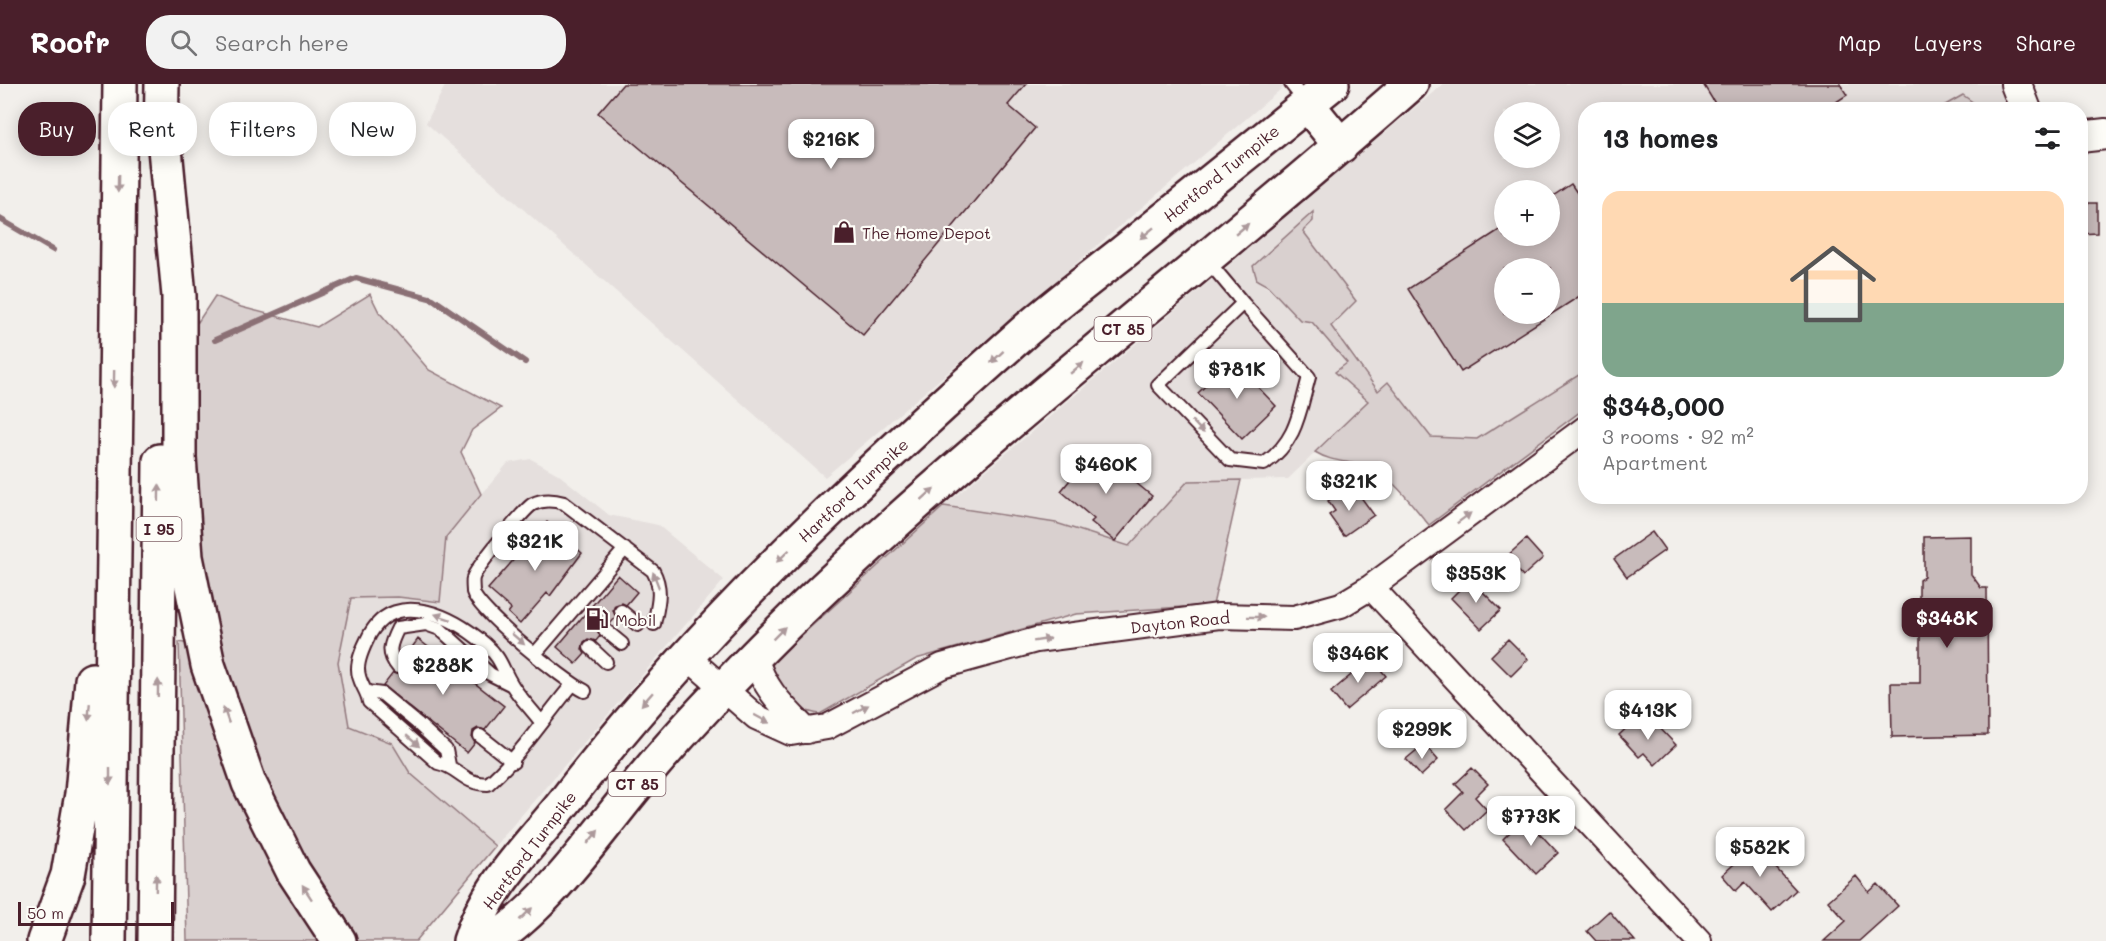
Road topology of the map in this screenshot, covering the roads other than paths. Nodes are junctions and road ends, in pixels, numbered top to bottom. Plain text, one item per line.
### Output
1 (120, 84) edge
2 (162, 84) edge
3 (1411, 84) edge
4 (2016, 84) edge
5 (1318, 88) edge
6 (162, 102) edge
7 (2023, 102) edge
8 (2106, 134) edge
9 (1352, 136) junction
10 (2088, 136) edge
11 (162, 156) edge
12 (166, 156) edge
13 (1206, 259) junction
14 (1243, 303) junction
15 (1578, 434) edge
16 (113, 445) junction
17 (625, 549) junction
18 (1371, 587) junction
19 (621, 611) dead end
20 (654, 624) dead end
21 (638, 625) dead end
22 (605, 630) dead end
23 (622, 644) dead end
24 (590, 647) dead end
25 (536, 654) junction
26 (686, 655) junction
27 (755, 657) junction
28 (606, 662) dead end
29 (398, 667) dead end
30 (512, 685) junction
31 (572, 685) junction
32 (724, 689) junction
33 (585, 691) dead end
34 (541, 722) junction
35 (807, 731) junction
36 (480, 736) dead end
37 (513, 762) junction
38 (44, 941) edge
39 (109, 941) edge
40 (155, 941) edge
41 (339, 941) edge
42 (470, 941) edge
43 (492, 941) edge
44 (1699, 941) edge

1 -> 16 highway, I 95
2 - 6 highway, I 95
3 - 9 highway, Hartford Turnpike / CT 85
4 - 7 street
5 - 9 highway, Hartford Turnpike
5 -> 26 highway, Hartford Turnpike / CT 85
8 - 10 street
13 -> 9 highway, Hartford Turnpike / CT 85
40 -> 11 highway, I 95
41 -> 12 highway
13 - 14 lane
27 -> 13 highway, Hartford Turnpike / CT 85
14 -> 14 lane
18 -> 15 street, Dayton Road
16 -> 38 highway
16 -> 39 highway, I 95
20 -> 17 lane
17 - 25 lane
17 -> 25 lane
35 -> 18 street, Dayton Road
18 - 44 street
19 - 21 lane
22 - 23 lane
24 - 28 lane
25 - 31 lane
26 - 32 street, Dayton Road
26 -> 42 highway, Hartford Turnpike / CT 85
27 - 32 highway, Hartford Turnpike / CT 85
27 - 35 street
29 - 30 lane
30 - 34 lane
30 -> 37 lane
31 - 33 lane
31 - 34 lane
32 -> 35 street, Dayton Road
43 -> 32 highway, Hartford Turnpike / CT 85
34 - 37 lane
36 - 37 lane

